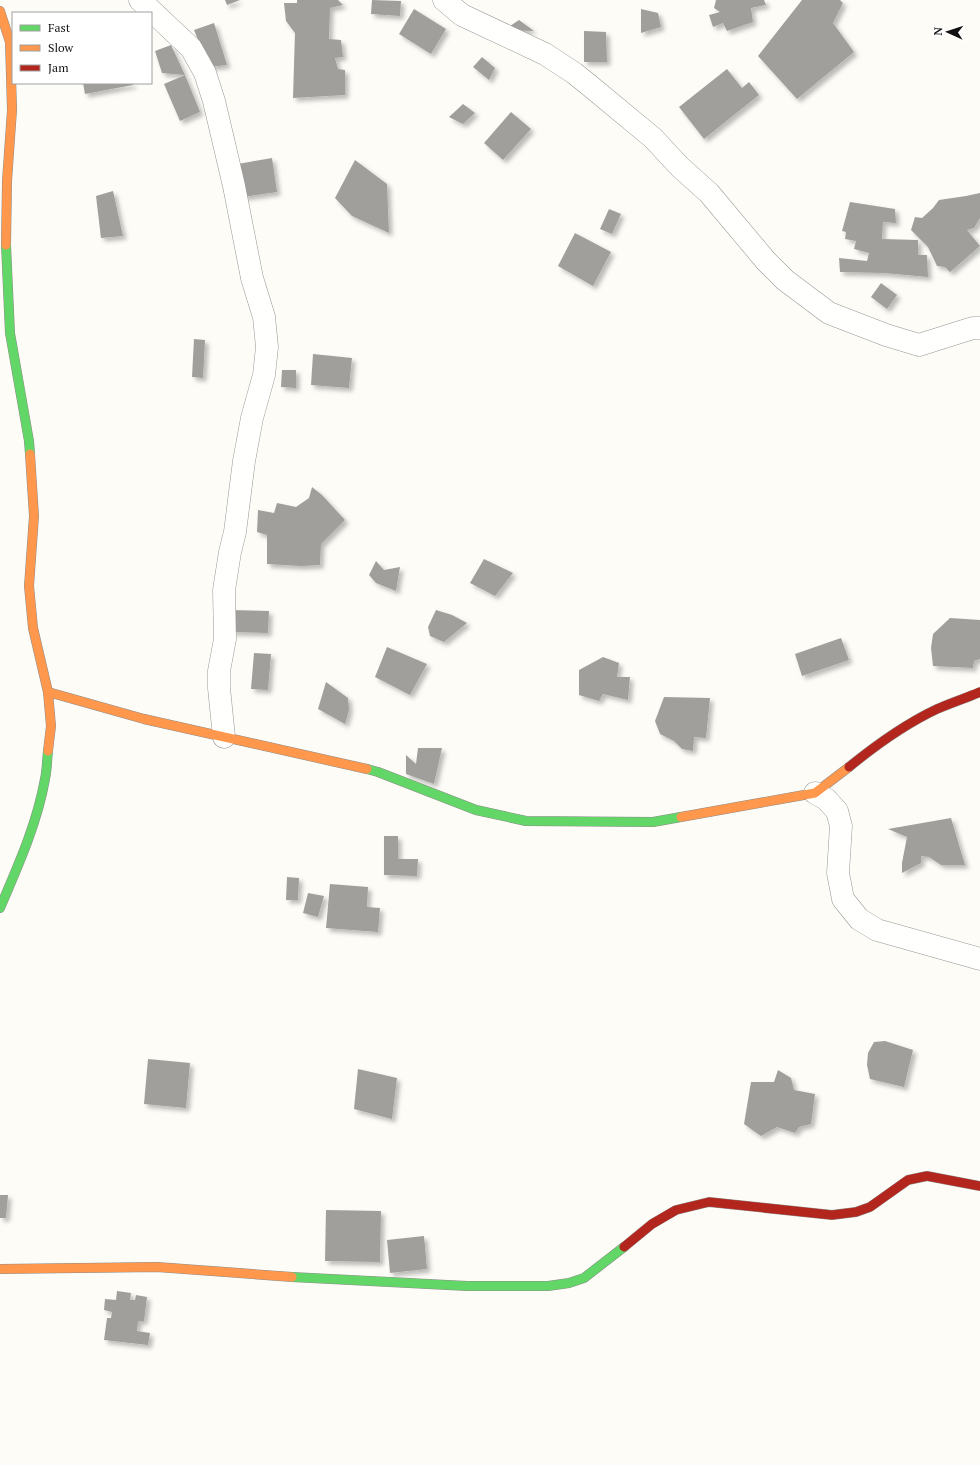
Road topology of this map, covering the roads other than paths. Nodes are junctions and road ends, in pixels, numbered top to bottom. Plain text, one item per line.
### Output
1 (140, 0) edge
2 (444, 0) edge
3 (0, 11) edge
4 (980, 328) edge
5 (48, 692) junction
6 (980, 692) edge
7 (224, 737) junction
8 (816, 792) junction
9 (0, 908) edge
10 (980, 959) edge
11 (980, 1186) edge
12 (0, 1269) edge

1 - 7 street
2 - 4 street
3 - 5 street
5 - 7 street
5 - 9 street
6 - 8 street
7 - 8 street
8 - 10 street
11 - 12 street

